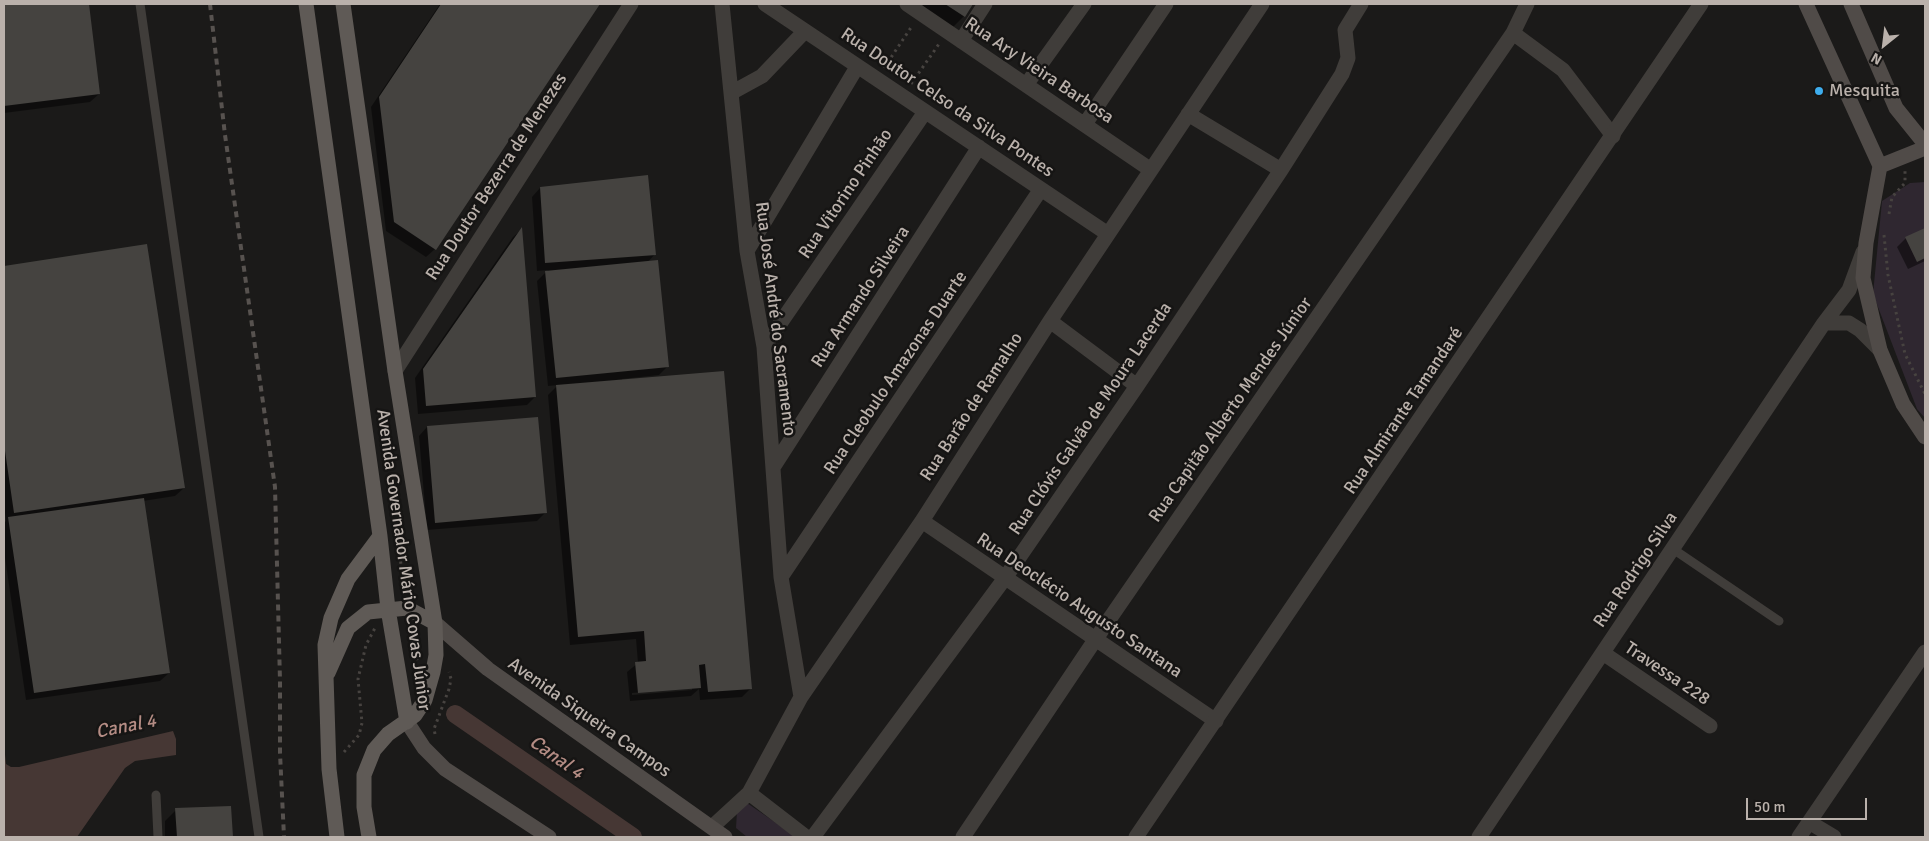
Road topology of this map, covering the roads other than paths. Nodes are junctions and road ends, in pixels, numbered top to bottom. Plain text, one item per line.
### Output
1 (140, 4) edge
2 (306, 4) edge
3 (343, 4) edge
4 (631, 4) edge
5 (722, 4) edge
6 (765, 4) edge
7 (985, 4) edge
8 (1084, 4) edge
9 (1166, 4) edge
10 (1262, 4) edge
11 (1361, 4) edge
12 (1528, 4) edge
13 (1701, 4) edge
14 (1806, 4) edge
15 (1850, 4) edge
16 (915, 7) edge
17 (805, 30) junction
18 (1513, 33) junction
19 (961, 40) junction
20 (858, 66) junction
21 (1026, 85) junction
22 (731, 93) junction
23 (925, 112) junction
24 (1188, 114) junction
25 (1085, 124) junction
26 (1613, 136) junction
27 (1925, 146) edge
28 (978, 148) junction
29 (1880, 166) junction
30 (1151, 170) junction
31 (1280, 170) junction
32 (1041, 189) junction
33 (1108, 234) junction
34 (1866, 242) junction
35 (747, 251) junction
36 (1050, 321) junction
37 (1824, 323) junction
38 (764, 347) junction
39 (1880, 350) junction
40 (395, 371) junction
41 (1137, 386) junction
42 (1925, 437) edge
43 (774, 466) junction
44 (922, 521) junction
45 (380, 536) junction
46 (1673, 549) junction
47 (781, 577) junction
48 (1005, 578) junction
49 (390, 616) junction
50 (1779, 621) dead end
51 (435, 624) junction
52 (1095, 640) junction
53 (1603, 652) junction
54 (1925, 652) edge
55 (326, 678) junction
56 (801, 697) junction
57 (407, 722) junction
58 (1216, 722) junction
59 (1710, 726) dead end
60 (749, 793) junction
61 (156, 795) dead end
62 (1809, 822) junction
63 (712, 827) junction
64 (158, 837) edge
65 (259, 837) edge
66 (337, 837) edge
67 (369, 837) edge
68 (549, 837) edge
69 (725, 837) edge
70 (806, 837) edge
71 (813, 837) edge
72 (963, 837) edge
73 (1136, 837) edge
74 (1479, 837) edge
75 (1799, 837) edge
76 (1834, 837) edge

1 - 65 lane
2 - 45 main road, Avenida Governador Mário Covas Júnior
3 - 40 main road, Avenida Governador Mário Covas Júnior
4 - 40 street, Rua Doutor Bezerra de Menezes
5 - 22 street, Rua José André do Sacramento
6 - 17 street, Rua Doutor Celso da Silva Pontes
7 - 19 street
8 - 21 street
9 - 25 street
10 - 24 street, Rua Barão de Ramalho
11 - 31 street, Rua Clóvis Galvão de Moura Lacerda
12 - 18 street, Rua Capitão Alberto Mendes Júnior
13 - 26 street, Rua Almirante Tamandaré
14 - 29 main road
15 - 27 main road
16 - 19 street, Rua Ary Vieira Barbosa
17 - 20 street, Rua Doutor Celso da Silva Pontes
17 - 22 street
18 - 26 street
18 - 52 street, Rua Capitão Alberto Mendes Júnior
19 - 21 street, Rua Ary Vieira Barbosa
20 - 23 street, Rua Doutor Celso da Silva Pontes
20 - 35 street
21 - 25 street, Rua Ary Vieira Barbosa
22 - 35 street, Rua José André do Sacramento
23 - 28 street, Rua Doutor Celso da Silva Pontes
23 - 38 street, Rua Vitorino Pinhão
24 - 30 street, Rua Barão de Ramalho
24 - 31 street
25 - 30 street, Rua Ary Vieira Barbosa
26 - 58 street, Rua Almirante Tamandaré
27 - 29 main road
28 - 32 street, Rua Doutor Celso da Silva Pontes
28 - 43 street, Rua Armando Silveira
29 - 34 main road
30 - 33 street, Rua Barão de Ramalho
31 - 41 street, Rua Clóvis Galvão de Moura Lacerda
32 - 33 street, Rua Doutor Celso da Silva Pontes
32 - 47 street, Rua Cleobulo Amazonas Duarte
33 - 36 street, Rua Barão de Ramalho
34 - 37 street, Rua Rodrigo Silva
34 - 39 main road
35 - 38 street, Rua José André do Sacramento
36 - 41 street
36 - 44 street, Rua Barão de Ramalho
37 - 39 street
37 - 46 street, Rua Rodrigo Silva
38 - 43 street, Rua José André do Sacramento
39 - 42 main road
40 - 51 main road, Avenida Governador Mário Covas Júnior
41 - 48 street, Rua Clóvis Galvão de Moura Lacerda
43 - 47 street, Rua José André do Sacramento
44 - 48 street, Rua Deoclécio Augusto Santana
44 - 56 street, Rua Barão de Ramalho
45 - 49 main road, Avenida Governador Mário Covas Júnior
45 - 55 main road
46 - 50 lane
46 - 53 street, Rua Rodrigo Silva
47 - 56 street, Rua José André do Sacramento
48 - 52 street, Rua Deoclécio Augusto Santana
48 - 71 street, Rua Clóvis Galvão de Moura Lacerda
49 - 51 main road
49 - 55 main road
49 - 57 main road, Avenida Governador Mário Covas Júnior
51 - 57 main road, Avenida Governador Mário Covas Júnior
51 - 63 main road, Avenida Siqueira Campos
52 - 58 street, Rua Deoclécio Augusto Santana
52 - 72 street, Rua Capitão Alberto Mendes Júnior
53 - 59 street, Travessa 228
53 - 74 street, Rua Rodrigo Silva
54 - 62 street
55 - 66 main road
56 - 60 street, Rua Barão de Ramalho
57 - 67 main road
57 - 68 main road
58 - 73 street, Rua Almirante Tamandaré
60 - 63 street, Rua Barão de Ramalho
60 - 70 street
61 - 64 lane
62 - 75 street
62 - 76 street
63 - 69 main road, Avenida Siqueira Campos

